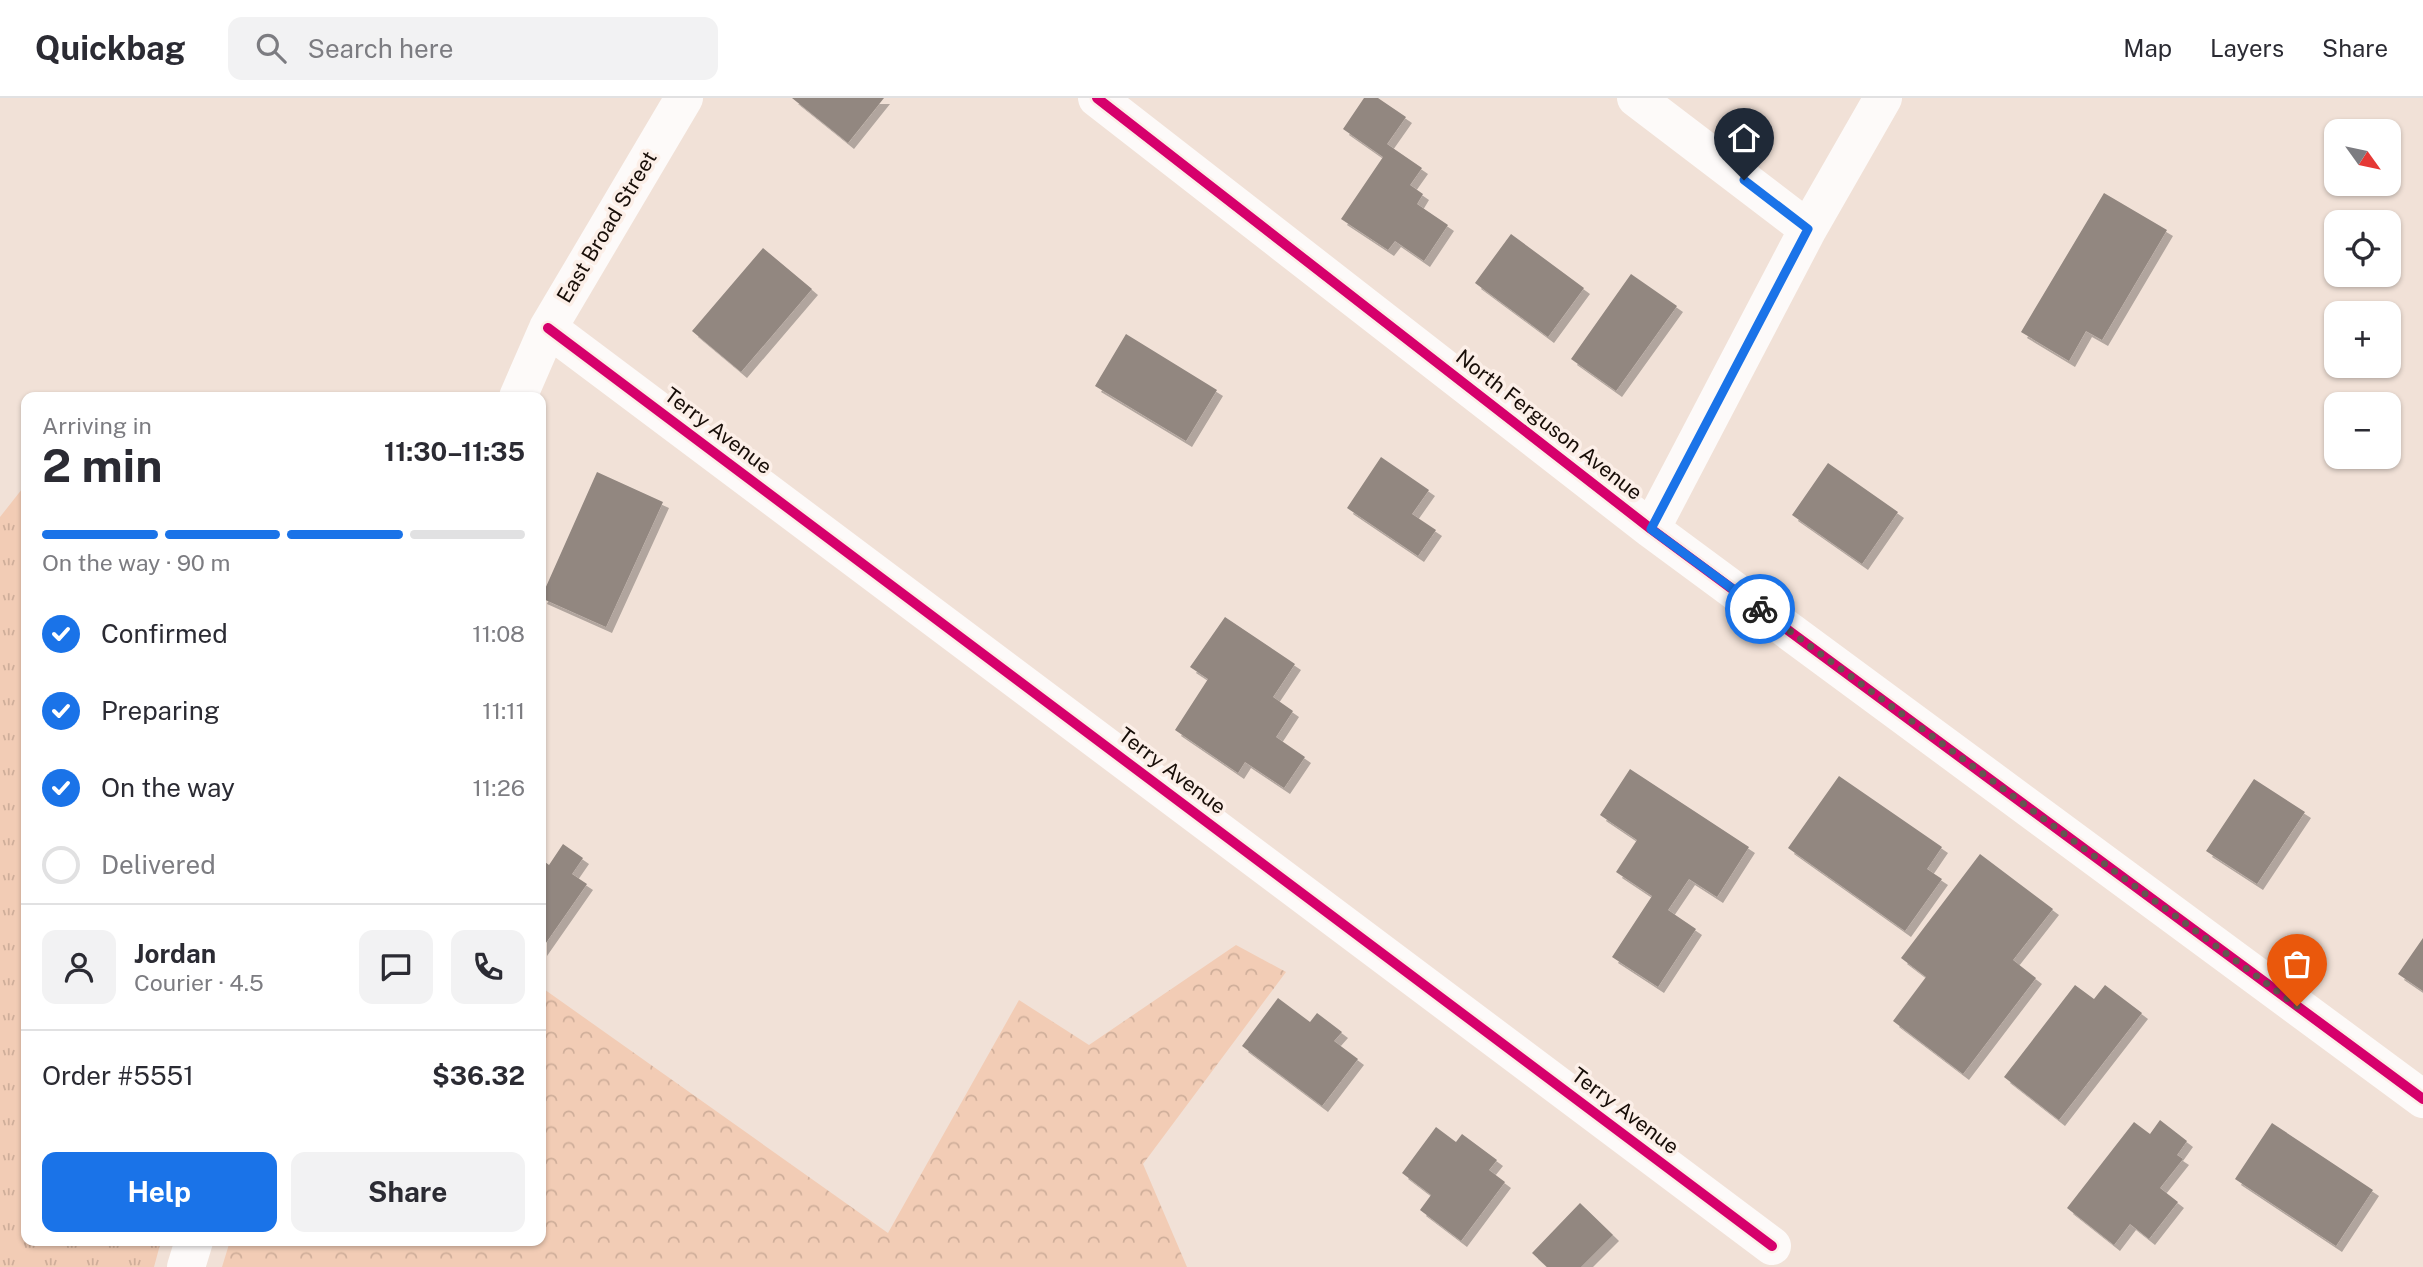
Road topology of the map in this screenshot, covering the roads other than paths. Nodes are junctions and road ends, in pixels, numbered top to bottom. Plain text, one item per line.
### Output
1 (684, 98) edge
2 (1097, 98) edge
3 (1636, 98) edge
4 (1883, 98) edge
5 (1808, 229) junction
6 (548, 328) junction
7 (519, 392) edge
8 (1651, 529) junction
9 (2423, 1099) edge
10 (192, 1246) edge
11 (1772, 1246) dead end
12 (186, 1267) edge

1 - 6 street, East Broad Street
2 - 8 street, North Ferguson Avenue
3 - 5 street
4 - 5 street
5 - 8 street
6 - 7 street, East Broad Street
6 - 11 street, Terry Avenue
8 - 9 street, North Ferguson Avenue
10 - 12 street

